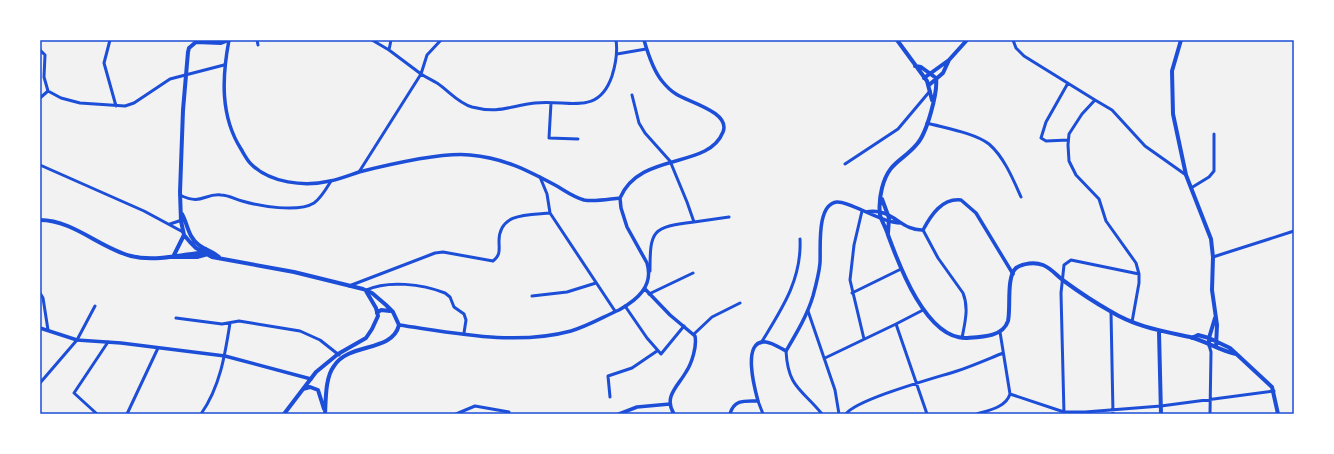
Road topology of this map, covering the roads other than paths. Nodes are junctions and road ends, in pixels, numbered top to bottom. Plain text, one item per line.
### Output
1 (110, 40) edge
2 (229, 40) edge
3 (257, 40) edge
4 (372, 40) edge
5 (391, 40) edge
6 (441, 40) edge
7 (616, 40) edge
8 (644, 40) edge
9 (897, 40) edge
10 (967, 40) edge
11 (1013, 40) edge
12 (1181, 40) edge
13 (258, 45) dead end
14 (646, 49) junction
15 (40, 50) edge
16 (389, 50) junction
17 (617, 54) junction
18 (950, 60) junction
19 (224, 65) junction
20 (915, 66) junction
21 (421, 74) junction
22 (932, 74) junction
23 (924, 78) junction
24 (936, 81) junction
25 (1068, 83) junction
26 (929, 85) junction
27 (48, 91) junction
28 (930, 91) junction
29 (632, 95) dead end
30 (40, 98) edge
31 (1095, 100) junction
32 (933, 101) junction
33 (551, 103) junction
34 (116, 106) junction
35 (927, 123) junction
36 (1214, 134) dead end
37 (578, 139) dead end
38 (1068, 140) junction
39 (670, 162) junction
40 (845, 164) dead end
41 (40, 165) edge
42 (359, 172) junction
43 (1186, 175) junction
44 (540, 177) junction
45 (331, 181) junction
46 (1190, 188) junction
47 (180, 196) junction
48 (881, 196) junction
49 (1021, 197) dead end
50 (620, 198) junction
51 (880, 211) junction
52 (864, 212) junction
53 (550, 213) junction
54 (888, 214) junction
55 (729, 217) dead end
56 (882, 219) junction
57 (40, 220) edge
58 (182, 220) junction
59 (694, 222) junction
60 (889, 222) junction
61 (170, 224) junction
62 (901, 224) junction
63 (923, 230) junction
64 (1294, 231) edge
65 (184, 234) junction
66 (888, 234) junction
67 (800, 239) dead end
68 (207, 252) junction
69 (174, 255) junction
70 (169, 257) junction
71 (1213, 257) junction
72 (901, 269) junction
73 (650, 271) junction
74 (694, 273) dead end
75 (1012, 274) junction
76 (1139, 274) junction
77 (1061, 279) junction
78 (596, 283) junction
79 (348, 286) junction
80 (645, 289) junction
81 (365, 291) junction
82 (40, 293) edge
83 (852, 293) junction
84 (649, 294) junction
85 (532, 296) dead end
86 (740, 303) dead end
87 (95, 306) dead end
88 (625, 306) junction
89 (923, 310) junction
90 (615, 311) junction
91 (808, 311) junction
92 (393, 312) junction
93 (1111, 312) junction
94 (377, 313) junction
95 (176, 318) dead end
96 (1216, 318) junction
97 (1132, 322) junction
98 (230, 323) junction
99 (896, 324) junction
100 (399, 326) junction
101 (684, 326) junction
102 (40, 328) edge
103 (48, 330) junction
104 (1000, 332) junction
105 (1158, 332) junction
106 (464, 333) junction
107 (694, 334) junction
108 (365, 338) junction
109 (962, 338) junction
110 (1192, 338) junction
111 (1209, 338) junction
112 (864, 339) junction
113 (77, 340) junction
114 (1217, 340) junction
115 (108, 342) junction
116 (761, 343) junction
117 (1209, 345) junction
118 (369, 346) junction
119 (1216, 347) junction
120 (158, 348) junction
121 (657, 351) junction
122 (786, 351) junction
123 (1211, 352) junction
124 (1003, 353) junction
125 (1236, 354) junction
126 (225, 356) junction
127 (340, 356) junction
128 (825, 358) junction
129 (311, 378) junction
130 (40, 383) edge
131 (916, 384) junction
132 (303, 389) junction
133 (1274, 391) junction
134 (1010, 394) junction
135 (610, 397) dead end
136 (1209, 400) junction
137 (758, 401) junction
138 (670, 404) junction
139 (1161, 406) junction
140 (509, 412) dead end
141 (1064, 413) edge
142 (1112, 413) edge
143 (97, 414) edge
144 (127, 414) edge
145 (201, 414) edge
146 (284, 414) edge
147 (325, 414) edge
148 (456, 414) edge
149 (619, 414) edge
150 (674, 414) edge
151 (730, 414) edge
152 (763, 414) edge
153 (822, 414) edge
154 (839, 414) edge
155 (846, 414) edge
156 (927, 414) edge
157 (978, 414) edge
158 (1161, 414) edge
159 (1210, 414) edge
160 (1278, 414) edge

1 - 34 street
2 - 19 street
2 - 47 main road
3 - 13 street
4 - 16 street
5 - 16 street
6 - 21 street
7 - 17 street
8 - 14 street
9 - 20 main road
10 - 18 main road
11 - 25 street
12 - 43 main road
14 - 17 street
14 - 39 street
15 - 27 street
16 - 21 street
17 - 33 street
18 - 22 main road
18 - 24 main road
19 - 34 street
19 - 45 street
20 - 22 main road
20 - 23 main road
21 - 33 street
21 - 42 street
22 - 23 main road
22 - 24 main road
23 - 26 main road
24 - 26 main road
24 - 32 main road
25 - 31 street
25 - 38 street
26 - 28 main road
27 - 30 street
27 - 34 street
28 - 32 main road
28 - 40 street
29 - 39 street
31 - 38 street
31 - 43 street
32 - 35 main road
33 - 37 street
35 - 48 main road
35 - 49 street
36 - 46 street
38 - 76 street
39 - 50 street
39 - 59 street
41 - 61 street
42 - 44 street
42 - 45 street
43 - 46 main road
44 - 50 street
44 - 53 street
45 - 47 street
46 - 71 main road
47 - 58 main road
48 - 51 main road
48 - 54 main road
50 - 73 street
51 - 52 street
51 - 54 street
51 - 56 main road
52 - 56 street
52 - 83 street
52 - 91 street
53 - 78 street
53 - 79 street
54 - 60 main road
54 - 62 street
55 - 59 street
56 - 60 street
56 - 66 main road
57 - 70 main road
58 - 61 street
58 - 65 main road
58 - 68 main road
59 - 73 street
60 - 62 street
60 - 66 main road
61 - 65 street
62 - 63 street
63 - 75 street
63 - 109 street
64 - 71 street
65 - 68 main road
65 - 69 main road
66 - 72 main road
67 - 116 street
68 - 69 main road
68 - 70 main road
68 - 79 main road
69 - 70 main road
71 - 96 main road
72 - 83 street
72 - 89 main road
73 - 80 street
74 - 84 street
75 - 77 main road
75 - 104 main road
76 - 77 street
76 - 97 street
77 - 93 main road
77 - 141 street
78 - 85 street
78 - 90 street
79 - 81 main road
80 - 84 street
80 - 88 street
81 - 92 main road
81 - 94 main road
81 - 106 street
82 - 103 street
83 - 112 street
84 - 101 street
86 - 107 street
87 - 113 street
88 - 90 street
88 - 121 street
89 - 99 street
89 - 109 main road
90 - 106 street
91 - 122 street
91 - 128 street
92 - 94 main road
92 - 100 main road
93 - 97 main road
93 - 142 street
94 - 108 main road
95 - 98 street
96 - 111 main road
96 - 114 main road
97 - 105 main road
98 - 126 street
98 - 127 street
99 - 112 street
99 - 131 street
100 - 106 street
100 - 118 main road
101 - 107 street
101 - 121 street
102 - 103 street
103 - 113 street
104 - 109 main road
104 - 124 street
105 - 110 main road
105 - 139 main road
107 - 138 street
108 - 118 main road
108 - 127 main road
110 - 111 main road
110 - 117 main road
111 - 114 main road
111 - 117 main road
112 - 128 street
113 - 115 street
113 - 130 street
114 - 119 main road
114 - 125 main road
115 - 120 street
115 - 143 street
116 - 122 street
116 - 137 street
117 - 119 main road
117 - 123 street
118 - 127 main road
119 - 123 street
119 - 125 main road
120 - 126 street
120 - 144 street
121 - 135 street
122 - 153 street
123 - 136 street
124 - 131 street
124 - 134 street
125 - 133 main road
126 - 129 street
126 - 145 street
127 - 129 main road
127 - 147 main road
128 - 154 street
129 - 132 main road
131 - 155 street
131 - 156 street
132 - 146 main road
132 - 147 main road
133 - 136 street
133 - 160 main road
134 - 141 street
134 - 157 street
136 - 139 street
136 - 159 street
137 - 151 street
137 - 152 street
138 - 149 street
138 - 150 street
139 - 142 street
139 - 158 main road
140 - 148 street
141 - 142 street

